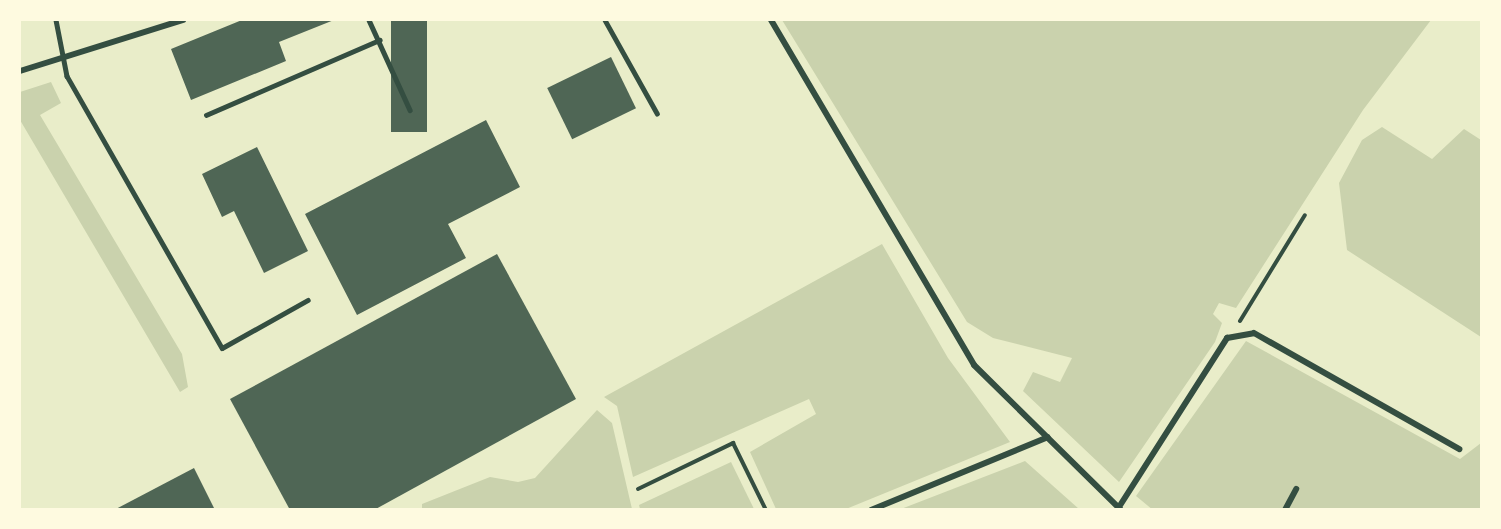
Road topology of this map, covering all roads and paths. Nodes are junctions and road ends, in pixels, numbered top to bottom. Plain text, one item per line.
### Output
1 (56, 20) edge
2 (183, 20) edge
3 (369, 20) edge
4 (605, 20) edge
5 (771, 20) edge
6 (378, 40) junction
7 (63, 56) junction
8 (20, 71) edge
9 (410, 110) dead end
10 (657, 113) dead end
11 (206, 115) dead end
12 (1305, 215) dead end
13 (308, 300) dead end
14 (1227, 338) junction
15 (1048, 437) junction
16 (1459, 449) dead end
17 (638, 489) dead end
18 (1296, 489) dead end
19 (1120, 508) edge
20 (766, 510) edge
21 (871, 510) edge
22 (1285, 510) edge

1 - 7 lane
2 - 7 street
3 - 6 lane
4 - 10 lane
5 - 15 street
6 - 9 lane
6 - 11 lane
7 - 8 street
7 - 13 lane
12 - 14 path
14 - 16 street
14 - 19 street
15 - 19 street
15 - 21 street
17 - 20 path
18 - 22 street

